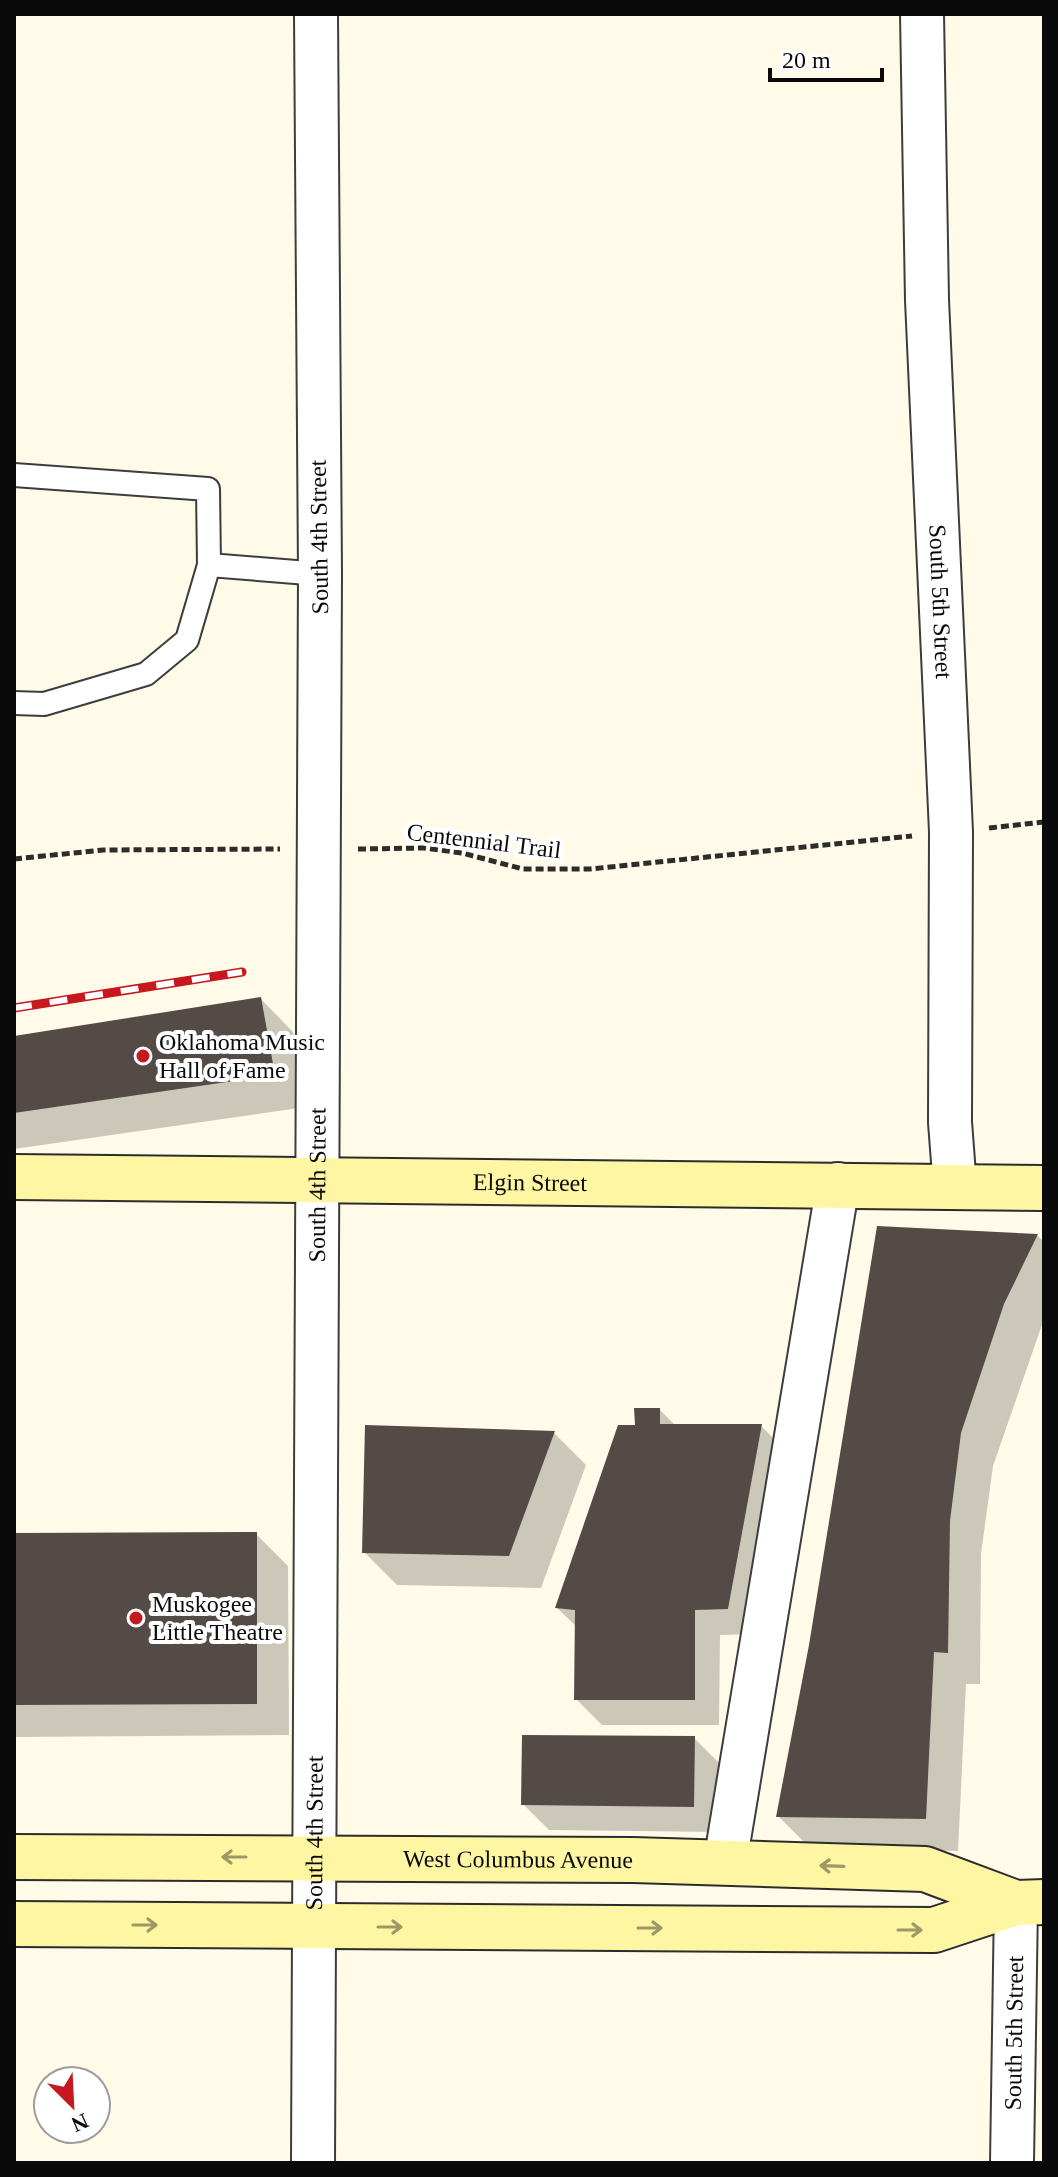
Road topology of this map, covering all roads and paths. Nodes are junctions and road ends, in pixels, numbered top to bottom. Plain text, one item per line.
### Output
1 (316, 14) edge
2 (922, 14) edge
3 (14, 475) edge
4 (209, 565) junction
5 (320, 574) junction
6 (14, 703) edge
7 (1044, 822) edge
8 (951, 832) junction
9 (318, 850) junction
10 (14, 859) edge
11 (14, 1177) edge
12 (318, 1183) junction
13 (838, 1184) junction
14 (955, 1188) junction
15 (1044, 1188) edge
16 (14, 1857) edge
17 (312, 1858) junction
18 (725, 1863) junction
19 (1030, 1903) edge
20 (14, 1924) edge
21 (312, 1927) junction
22 (313, 2163) edge
23 (1012, 2163) edge

1 - 5 street, South 4th Street
2 - 8 street, South 5th Street
3 - 4 lane
4 - 5 lane
4 - 6 lane
5 - 9 street, South 4th Street
7 - 8 path, Centennial Trail
8 - 9 path, Centennial Trail
8 - 14 street, South 5th Street
9 - 10 path, Centennial Trail
9 - 12 street, South 4th Street
11 - 12 street, Elgin Street
12 - 13 street, Elgin Street
12 - 17 street, South 4th Street
13 - 14 street, Elgin Street
13 - 18 street
14 - 15 street, Elgin Street
17 -> 16 street, West Columbus Avenue
17 - 18 street, West Columbus Avenue
17 - 21 street, South 4th Street
19 -> 18 street, West Columbus Avenue
21 -> 19 street
19 - 23 street, South 5th Street
20 -> 21 street
21 - 22 street, South 4th Street

